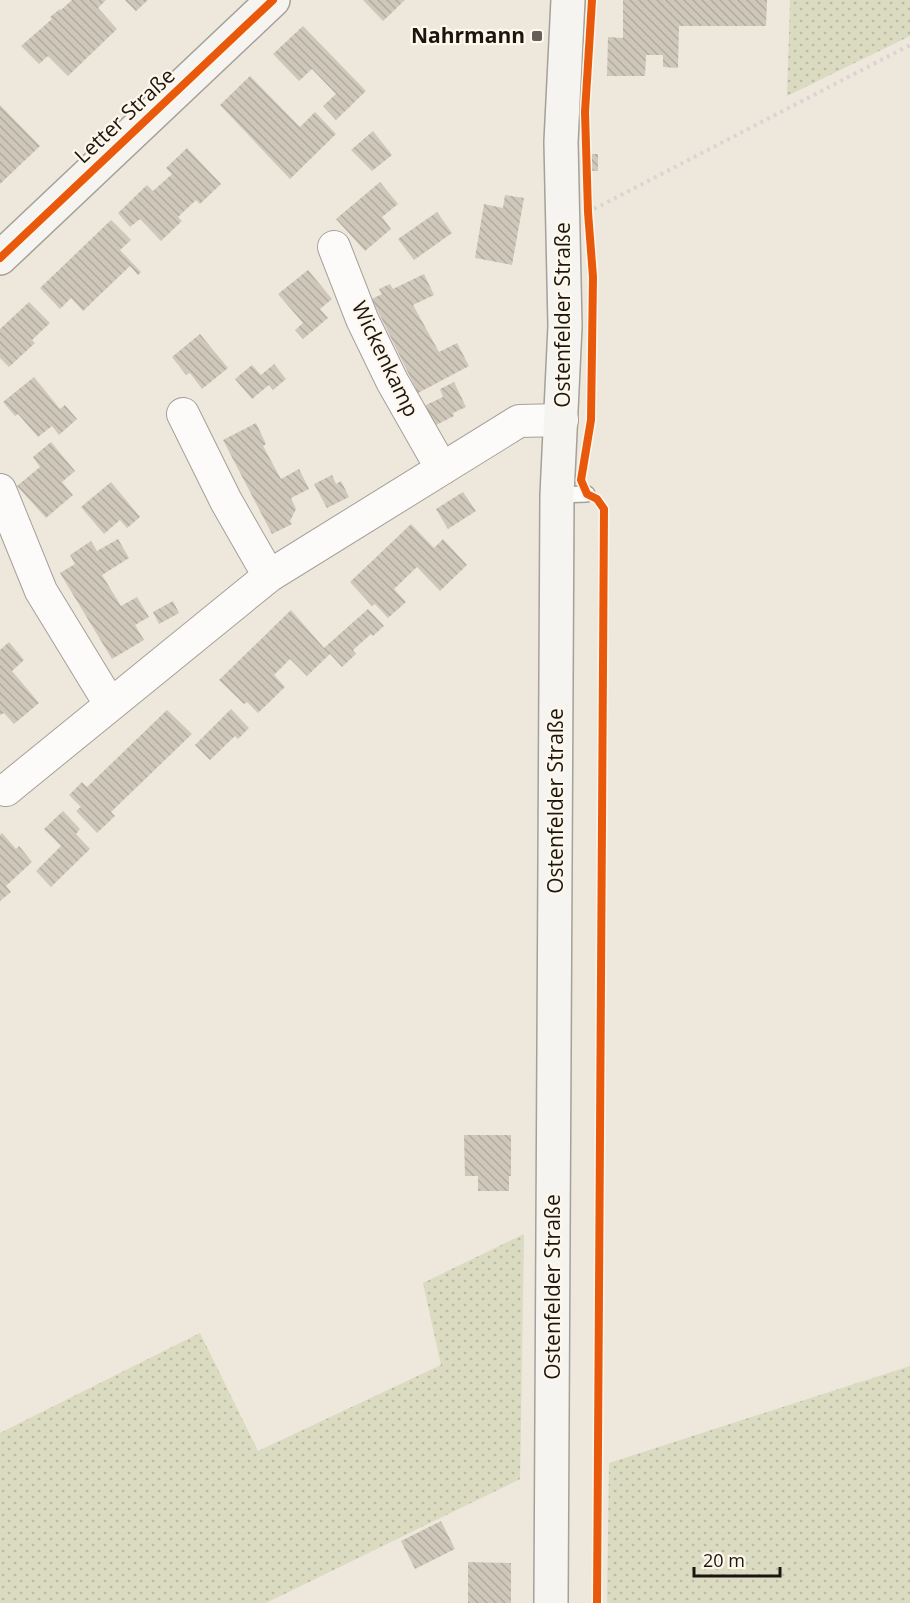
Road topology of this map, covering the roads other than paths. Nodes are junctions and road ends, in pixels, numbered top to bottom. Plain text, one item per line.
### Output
1 (273, 0) edge
2 (568, 0) edge
3 (333, 247) dead end
4 (0, 258) edge
5 (183, 414) dead end
6 (562, 420) junction
7 (442, 468) junction
8 (0, 490) edge
9 (269, 576) junction
10 (110, 704) junction
11 (6, 790) dead end
12 (551, 1603) edge

1 - 4 main road, Letter Straße
2 - 6 main road, Ostenfelder Straße
3 - 7 street, Wickenkamp
5 - 9 street
6 - 7 street
6 - 12 main road, Ostenfelder Straße
7 - 9 street
8 - 10 street
9 - 10 street
10 - 11 street

